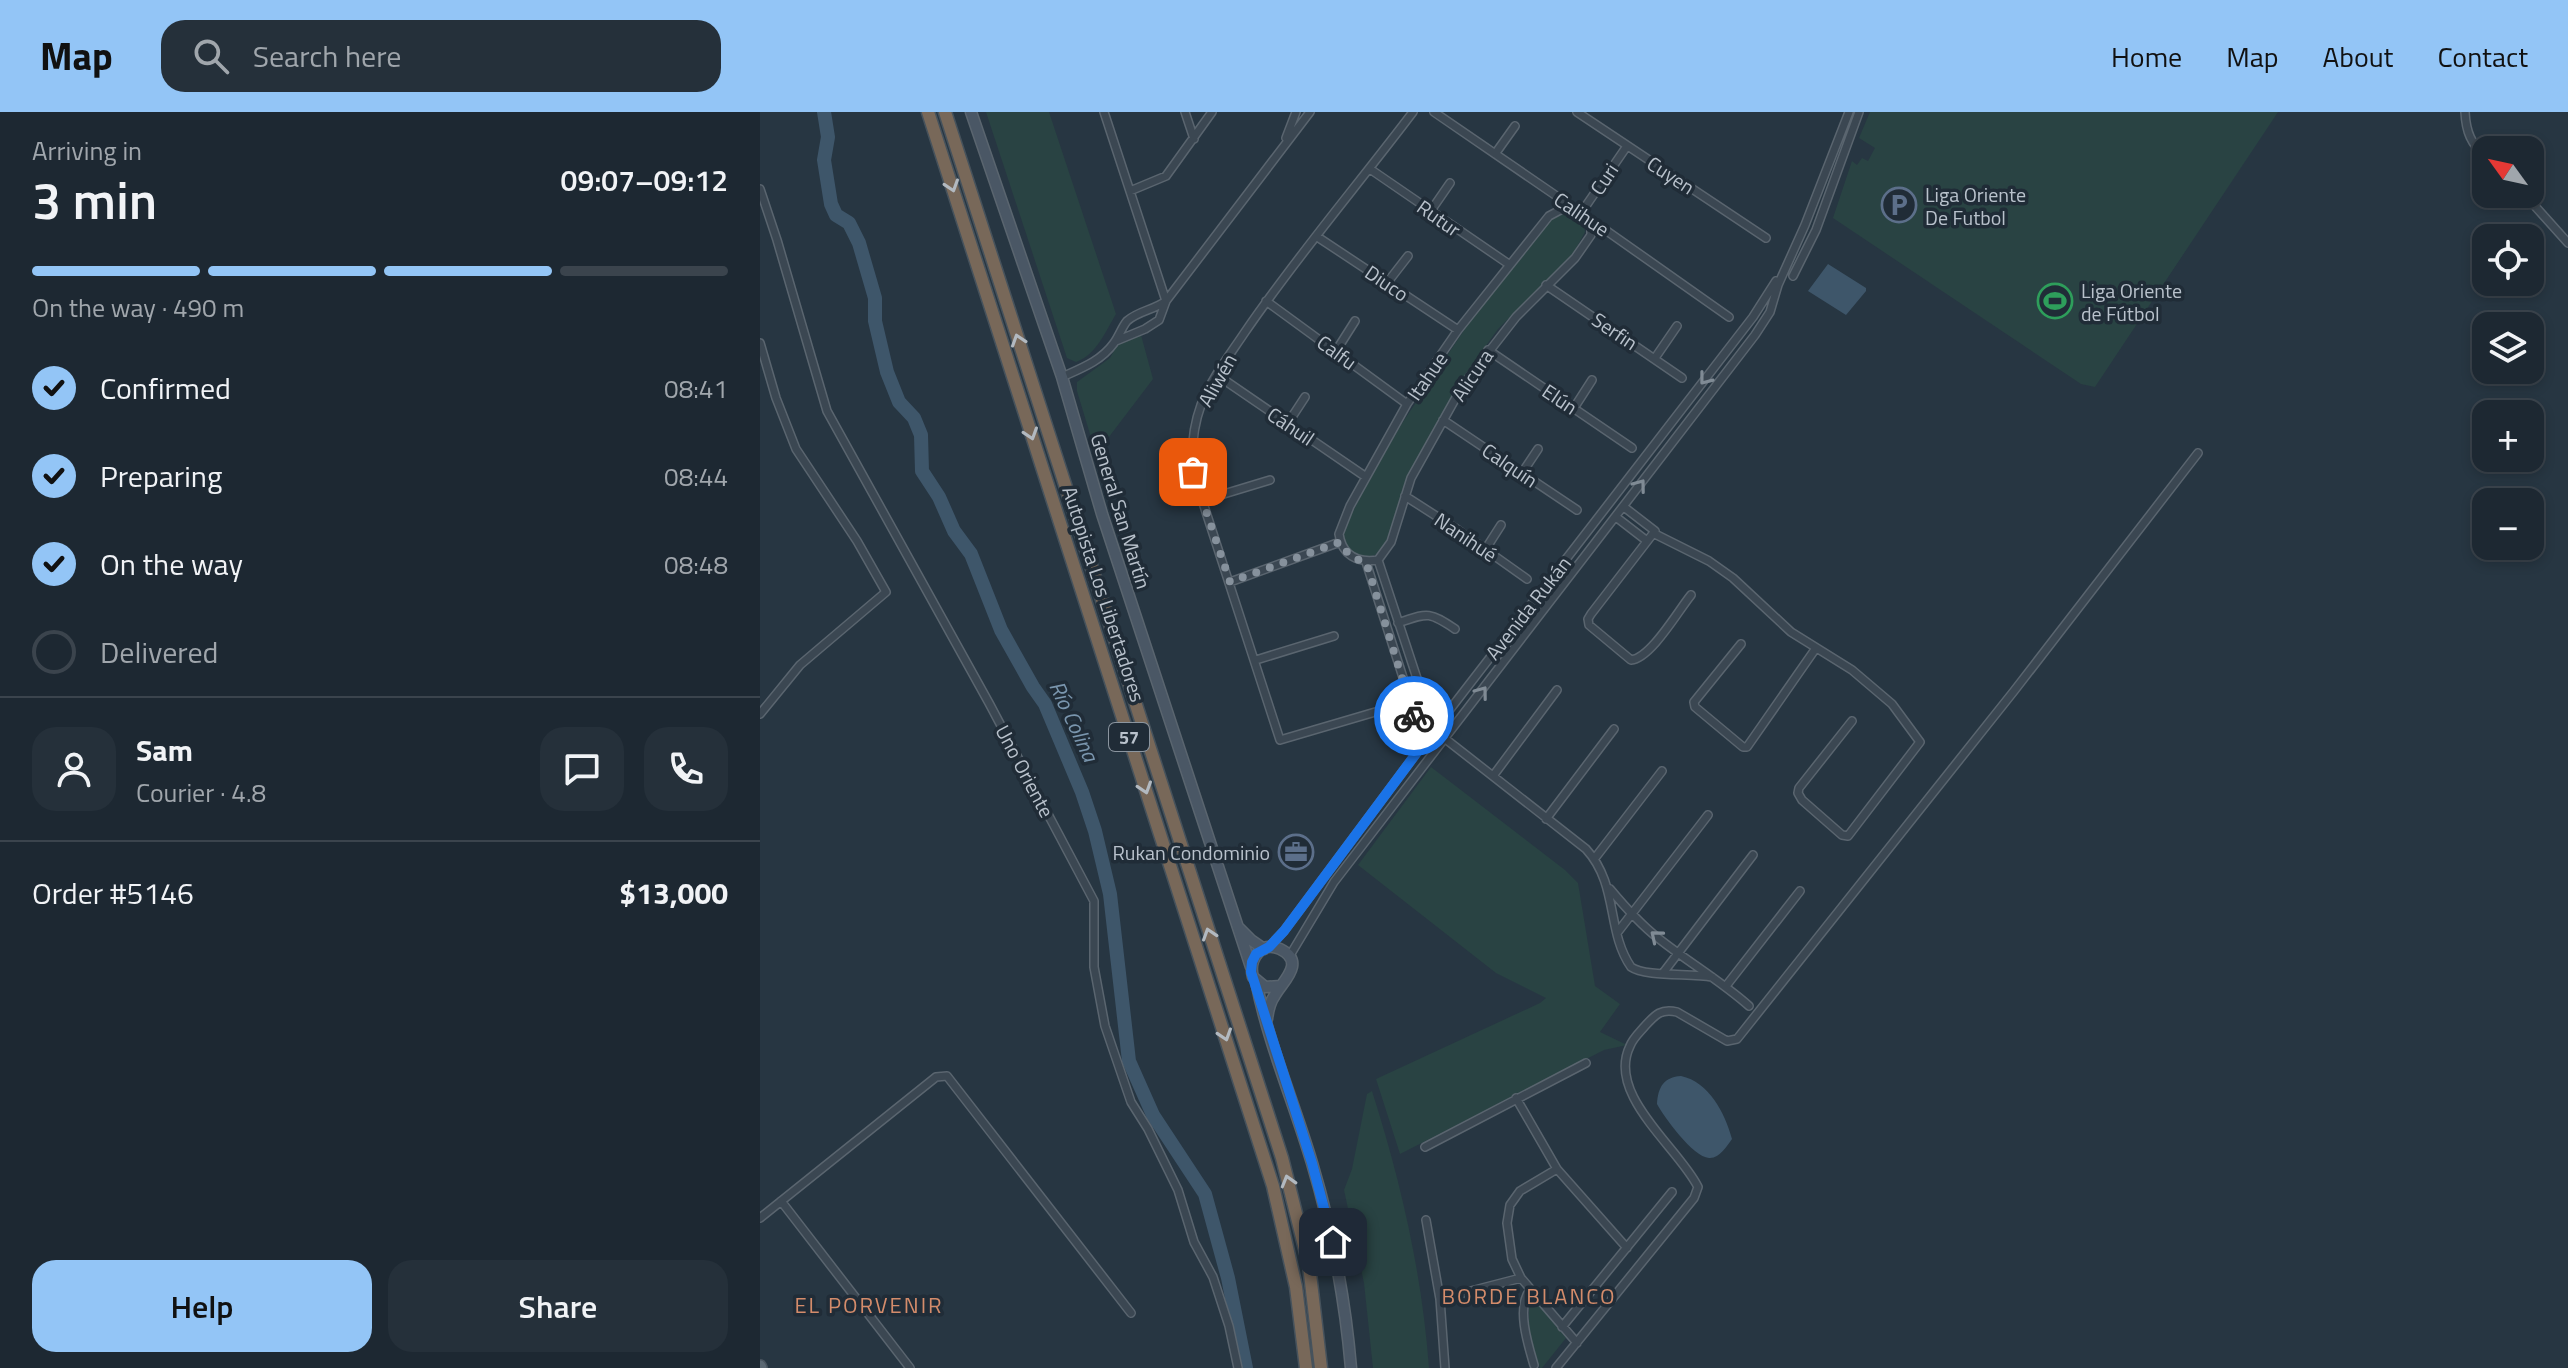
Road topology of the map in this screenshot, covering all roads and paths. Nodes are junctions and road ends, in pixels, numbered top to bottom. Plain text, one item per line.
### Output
1 (928, 112) edge
2 (945, 112) edge
3 (971, 112) edge
4 (1104, 112) edge
5 (1185, 112) edge
6 (1212, 112) edge
7 (1296, 112) edge
8 (1310, 112) edge
9 (1413, 112) edge
10 (1434, 112) edge
11 (1577, 112) edge
12 (1849, 112) edge
13 (1859, 112) edge
14 (2465, 112) edge
15 (1515, 126) dead end
16 (1194, 139) junction
17 (2472, 143) edge
18 (1627, 146) junction
19 (1283, 147) junction
20 (1495, 154) junction
21 (1370, 169) junction
22 (1450, 183) dead end
23 (760, 189) edge
24 (1130, 191) junction
25 (2537, 208) edge
26 (1430, 212) junction
27 (1581, 213) junction
28 (1316, 236) junction
29 (1766, 238) dead end
30 (2568, 243) edge
31 (1408, 256) dead end
32 (1510, 265) junction
33 (1785, 268) junction
34 (1793, 276) dead end
35 (1387, 283) junction
36 (1546, 285) junction
37 (1166, 301) junction
38 (1266, 301) junction
39 (1139, 313) junction
40 (1729, 317) dead end
41 (1355, 321) dead end
42 (1677, 326) dead end
43 (1145, 329) junction
44 (1458, 330) junction
45 (1116, 341) junction
46 (760, 343) edge
47 (1488, 350) junction
48 (1336, 351) junction
49 (1655, 358) junction
50 (1217, 375) junction
51 (1062, 377) junction
52 (1682, 378) dead end
53 (1592, 380) dead end
54 (1305, 397) dead end
55 (1407, 404) junction
56 (1574, 408) junction
57 (1443, 420) junction
58 (1288, 423) junction
59 (1632, 448) dead end
60 (1538, 449) dead end
61 (1647, 453) junction
62 (2198, 453) dead end
63 (1658, 462) junction
64 (1522, 473) junction
65 (1366, 477) junction
66 (1270, 480) dead end
67 (1405, 496) junction
68 (1204, 500) junction
69 (1624, 507) junction
70 (1577, 510) dead end
71 (1616, 517) junction
72 (1501, 525) dead end
73 (1654, 532) junction
74 (1647, 541) junction
75 (1340, 542) junction
76 (1485, 550) junction
77 (1378, 560) junction
78 (1366, 562) junction
79 (1527, 579) dead end
80 (1230, 582) junction
81 (1541, 592) junction
82 (1691, 595) dead end
83 (1552, 600) junction
84 (1398, 623) junction
85 (1455, 629) dead end
86 (1334, 636) dead end
87 (1741, 644) dead end
88 (1816, 648) junction
89 (1256, 660) junction
90 (1557, 690) dead end
91 (1423, 698) junction
92 (1410, 702) junction
93 (760, 714) edge
94 (1852, 721) dead end
95 (1614, 729) dead end
96 (1434, 730) junction
97 (1446, 740) junction
98 (1424, 743) junction
99 (1662, 771) dead end
100 (1493, 776) junction
101 (1708, 815) dead end
102 (1546, 819) junction
103 (1356, 835) junction
104 (1365, 841) junction
105 (1753, 855) dead end
106 (1595, 858) junction
107 (1608, 887) junction
108 (1800, 891) dead end
109 (1631, 914) junction
110 (1234, 922) junction
111 (1617, 933) junction
112 (1266, 948) junction
113 (1678, 953) junction
114 (1289, 957) junction
115 (1251, 967) junction
116 (1663, 973) junction
117 (1712, 977) junction
118 (1256, 981) junction
119 (1281, 986) junction
120 (1726, 986) junction
121 (1749, 1006) dead end
122 (1267, 1025) junction
123 (1586, 1063) dead end
124 (1516, 1098) junction
125 (1425, 1147) dead end
126 (1557, 1169) junction
127 (1672, 1192) dead end
128 (781, 1201) junction
129 (760, 1218) edge
130 (1426, 1220) dead end
131 (1627, 1248) junction
132 (1521, 1278) junction
133 (1530, 1290) junction
134 (1440, 1299) junction
135 (1131, 1313) dead end
136 (1562, 1327) junction
137 (1577, 1343) junction
138 (1534, 1365) dead end
139 (910, 1368) edge
140 (1238, 1368) edge
141 (1306, 1368) edge
142 (1321, 1368) edge
143 (1351, 1368) edge
144 (1445, 1368) edge
145 (1556, 1368) edge

1 -> 141 highway, Autopista Los Libertadores / 57
142 -> 2 highway, Autopista Los Libertadores / 57
3 - 51 street, General San Martín
4 - 24 street
5 - 16 street
6 - 16 street
7 - 19 street
8 - 19 street
9 - 21 street, Aliwén
10 - 20 street, Calihue
11 - 18 street, Cuyen
12 - 33 street, Avenida Rukán
13 - 34 street
14 - 17 street
15 - 20 street
16 - 24 street
18 - 27 street, Curi
18 - 29 street, Cuyen
19 - 37 street
20 - 27 street, Calihue
21 - 26 street, Rutur
21 - 28 street, Aliwén
22 - 26 street
23 - 140 street, Uno Oriente
24 - 37 street
25 - 30 street
26 - 32 street, Rutur
27 - 32 street, Itahue
27 - 36 street, Alicura
27 - 40 street, Calihue
28 - 35 street, Diuco
28 - 38 street, Aliwén
31 - 35 street
32 - 44 street, Itahue
33 -> 61 street, Avenida Rukán
33 - 63 street, Avenida Rukán
35 - 44 street, Diuco
36 - 47 street, Alicura
36 - 49 street, Serfin
37 - 39 street
37 - 43 street
38 - 48 street, Calfu
38 - 50 street, Aliwén
39 - 43 street
39 - 45 street
41 - 48 street
42 - 49 street
43 - 45 street
44 - 55 street, Itahue
45 - 51 street
46 - 93 street
47 - 56 street, Elún
47 - 57 street, Alicura
48 - 55 street, Calfu
49 - 52 street, Serfin
50 - 58 street, Cáhuil
50 - 68 street, Aliwén
51 - 110 street, General San Martín
53 - 56 street
54 - 58 street
55 - 65 street, Itahue
56 - 59 street, Elún
57 - 64 street, Calquín
57 - 67 street, Alicura
58 - 65 street, Cáhuil
60 - 64 street
61 - 63 street
61 - 81 street, Avenida Rukán
62 - 137 street
69 -> 63 street, Avenida Rukán
64 - 70 street, Calquín
65 - 75 street, Itahue
66 - 68 street
67 - 76 street, Nanihué
67 - 77 street, Alicura
68 - 80 street, Aliwén
69 - 71 street, Avenida Rukán
69 - 73 street
71 - 74 street
71 - 83 street, Avenida Rukán
72 - 76 street
73 - 74 street
73 - 88 street
74 - 82 street
75 - 78 street
75 - 80 street
76 - 79 street, Nanihué
77 - 78 street
77 - 84 street
78 - 92 street
80 - 89 street, Aliwén
81 - 83 street
81 - 96 street, Avenida Rukán
97 -> 83 street, Avenida Rukán
84 - 85 street
84 - 91 street
86 - 89 street
87 - 88 street
88 - 94 street
89 - 92 street, Aliwén
90 - 100 street
91 - 92 street
91 - 96 street
92 - 98 street
95 - 102 street
96 - 97 street
96 - 98 street, Avenida Rukán
97 - 100 street
97 - 104 street, Avenida Rukán
98 - 103 street, Avenida Rukán
99 - 106 street
100 - 102 street
101 - 109 street
102 - 106 street
103 - 104 street
103 - 112 street, Avenida Rukán
104 - 114 street, Avenida Rukán
105 - 113 street
106 - 107 street
107 - 109 street
107 - 111 street
108 - 120 street
109 - 111 street
113 -> 109 street
110 - 112 street, General San Martín
110 - 115 street, General San Martín
111 - 116 street
112 - 114 street
112 - 115 street
113 - 116 street
113 - 117 street
114 - 119 street
115 - 118 street
116 - 117 street
117 - 120 street
118 - 119 street
118 - 122 street
119 - 122 street
120 - 121 street
122 - 143 street
123 - 124 street
124 - 125 street
124 - 126 street
126 - 131 street
126 - 132 street
127 - 131 street
128 - 129 street
128 - 135 street
128 - 139 street
130 - 134 street
131 - 136 street
132 - 133 street
132 - 134 street
133 - 136 street
133 - 138 street
134 - 144 street
136 - 137 street
137 - 145 street

